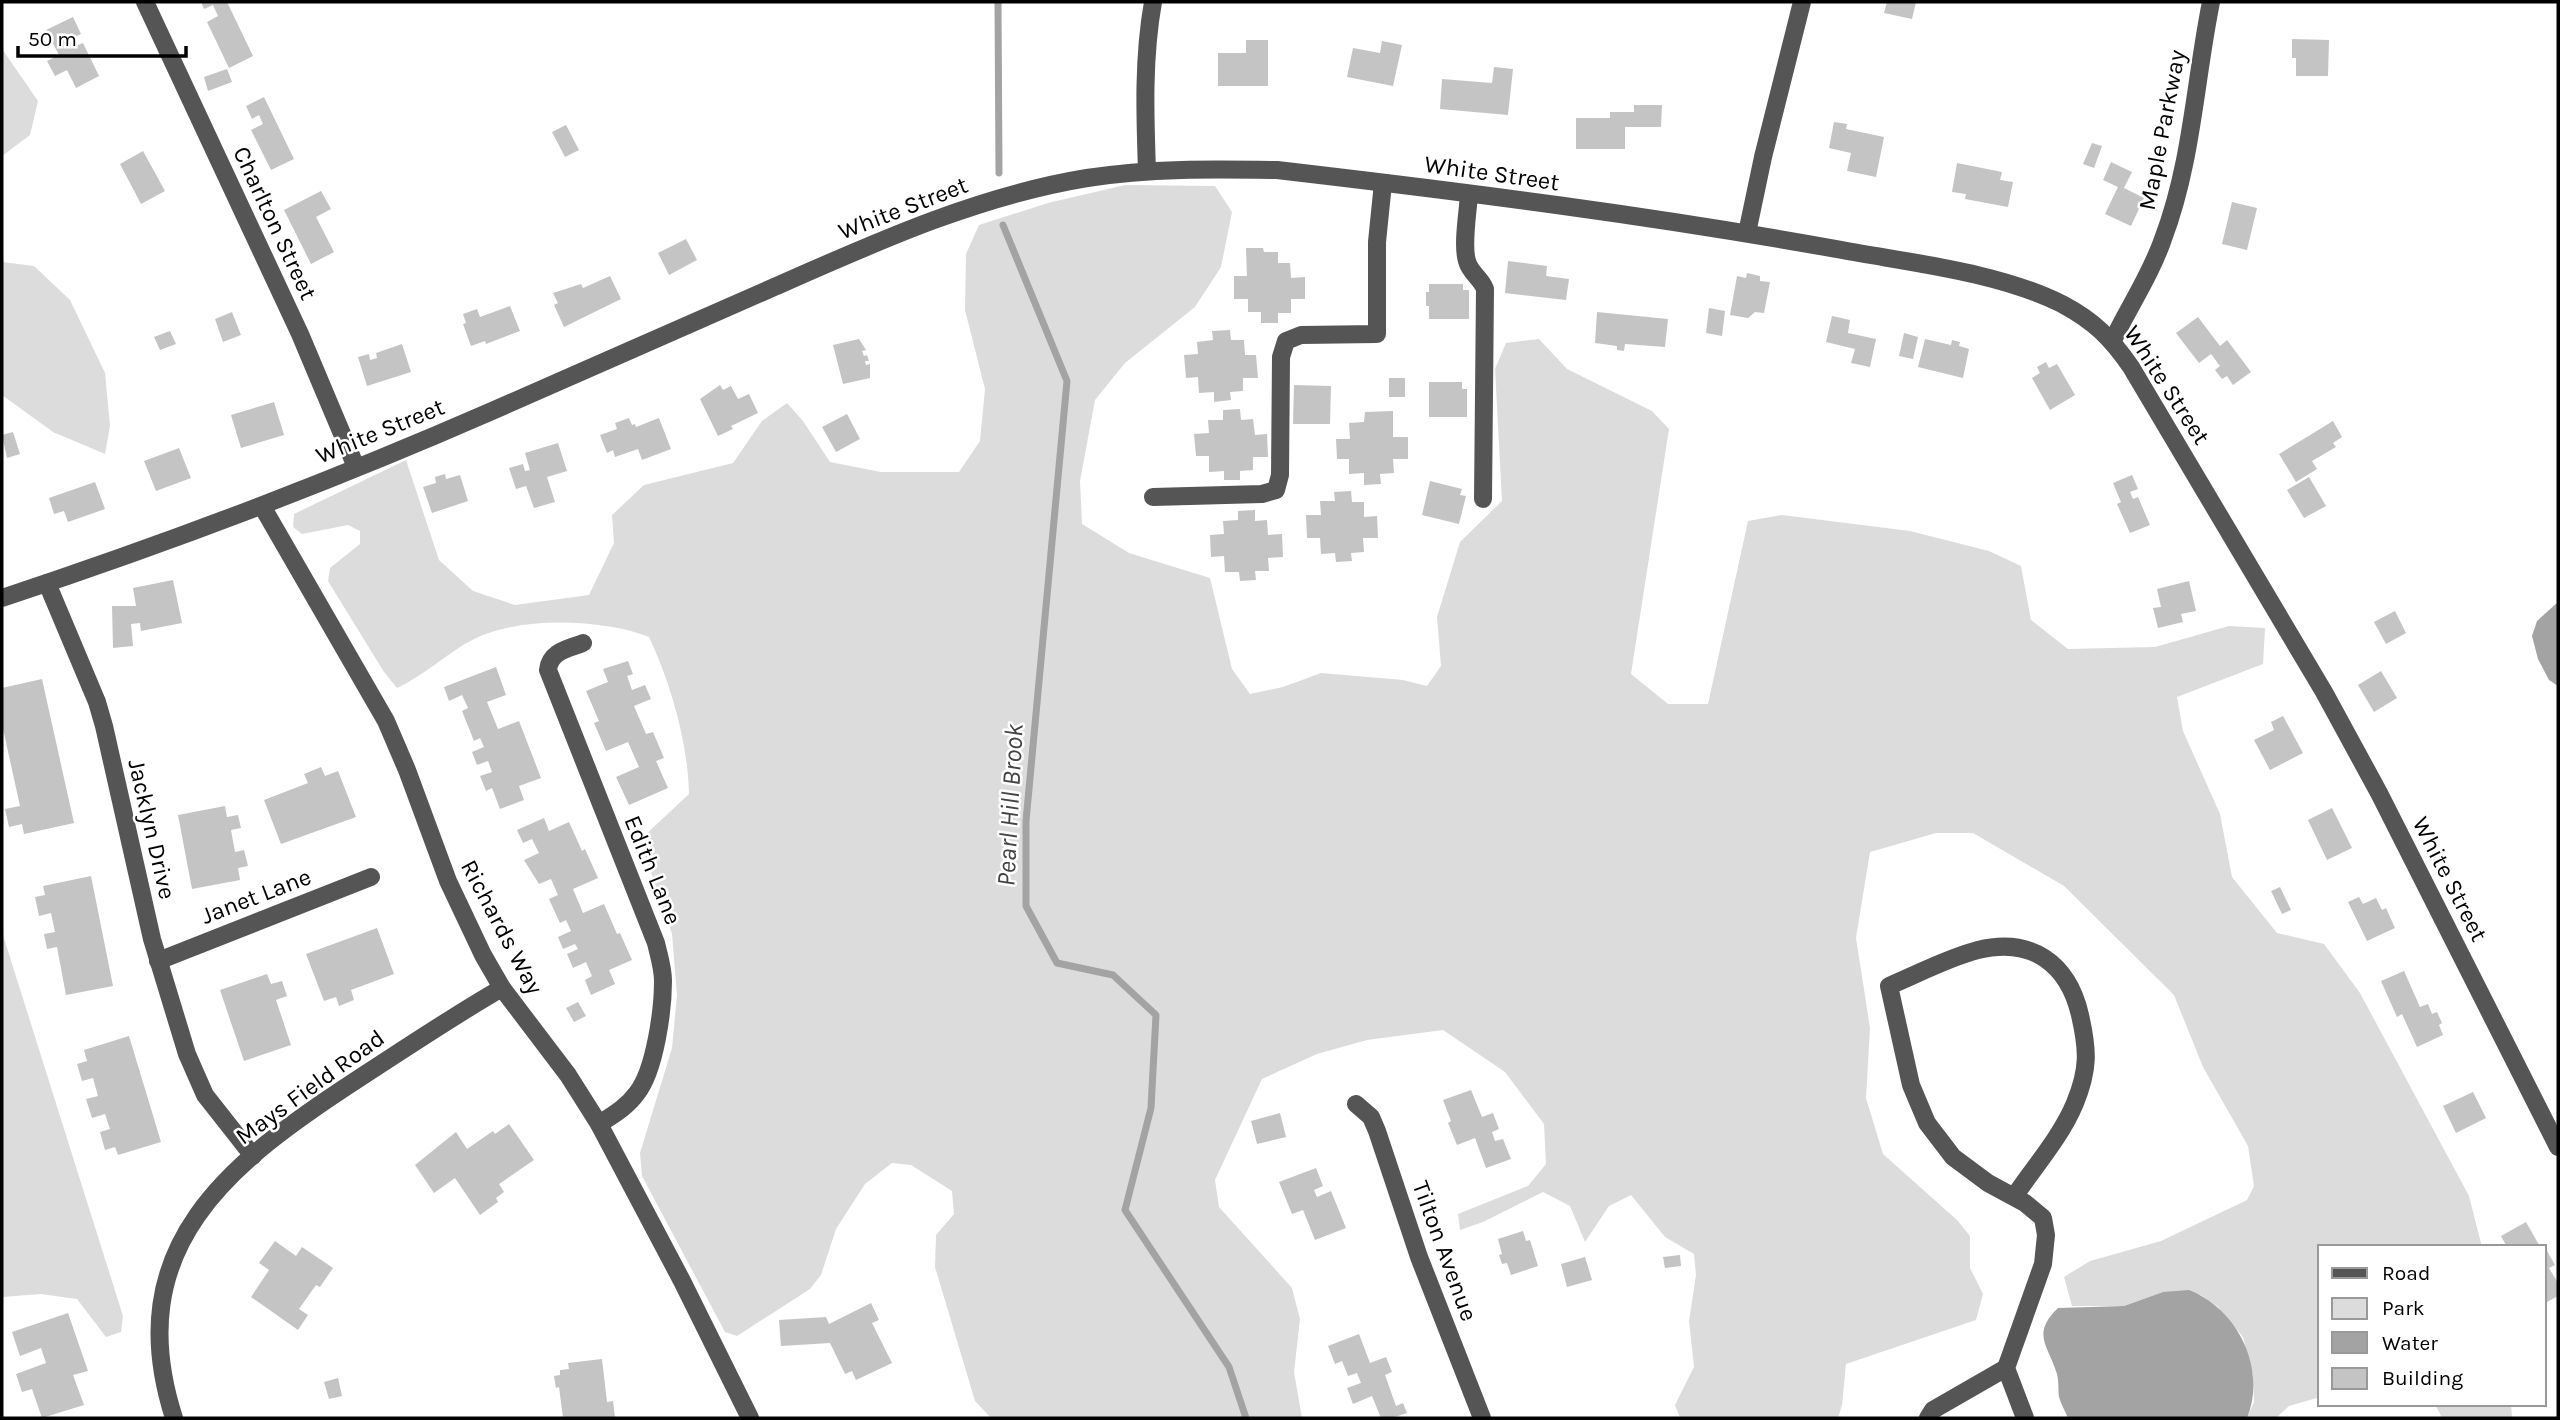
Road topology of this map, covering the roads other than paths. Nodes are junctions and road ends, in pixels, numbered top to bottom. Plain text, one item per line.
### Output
1 (145, 2) edge
2 (1153, 2) edge
3 (1802, 2) edge
4 (2211, 2) edge
5 (1147, 171) junction
6 (1383, 183) junction
7 (1469, 194) junction
8 (1747, 233) junction
9 (2113, 341) junction
10 (356, 467) junction
11 (1153, 497) dead end
12 (1483, 499) dead end
13 (262, 506) junction
14 (47, 583) junction
15 (2, 598) edge
16 (583, 643) dead end
17 (371, 877) dead end
18 (158, 961) junction
19 (502, 988) junction
20 (1356, 1104) dead end
21 (599, 1124) junction
22 (2558, 1147) edge
23 (253, 1156) junction
24 (2014, 1197) junction
25 (2007, 1368) junction
26 (174, 1418) edge
27 (750, 1418) edge
28 (1482, 1418) edge
29 (1928, 1418) edge
30 (2025, 1418) edge

1 - 10 street, Charlton Street
2 - 5 street
3 - 8 street
4 - 9 street, Maple Parkway
5 - 6 street, White Street
5 - 10 street, White Street
6 - 7 street, White Street
6 - 11 street
7 - 8 street, White Street
7 - 12 street
8 - 9 street, White Street
9 - 22 street, White Street
10 - 13 street, White Street
13 - 14 street, White Street
13 - 19 street, Richards Way
14 - 15 street, White Street
14 - 18 street, Jacklyn Drive
16 - 21 street, Edith Lane
17 - 18 street, Janet Lane
18 - 23 street, Jacklyn Drive
19 - 21 street, Richards Way
19 - 23 street, Mays Field Road
20 - 28 street, Tilton Avenue
21 - 27 street, Richards Way
23 - 26 street, Mays Field Road
24 - 24 street
24 - 25 street
25 - 29 street
25 - 30 street

